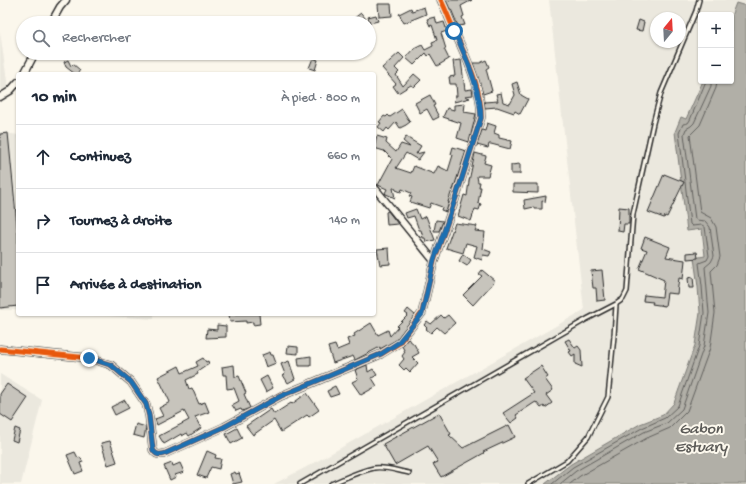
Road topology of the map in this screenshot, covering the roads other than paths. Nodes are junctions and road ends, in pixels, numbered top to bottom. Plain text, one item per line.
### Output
1 (66, 0) edge
2 (441, 0) edge
3 (699, 0) edge
4 (55, 16) edge
5 (31, 60) edge
6 (25, 72) edge
7 (16, 84) edge
8 (0, 97) edge
9 (376, 188) edge
10 (434, 260) junction
11 (616, 304) junction
12 (0, 349) edge
13 (409, 473) dead end
14 (300, 484) edge
15 (331, 484) edge
16 (528, 484) edge

1 - 4 street
2 - 10 street
3 - 11 lane
5 - 6 street
7 - 8 street
9 - 10 street
10 - 12 street
11 - 14 lane
11 - 16 lane
13 - 15 lane

